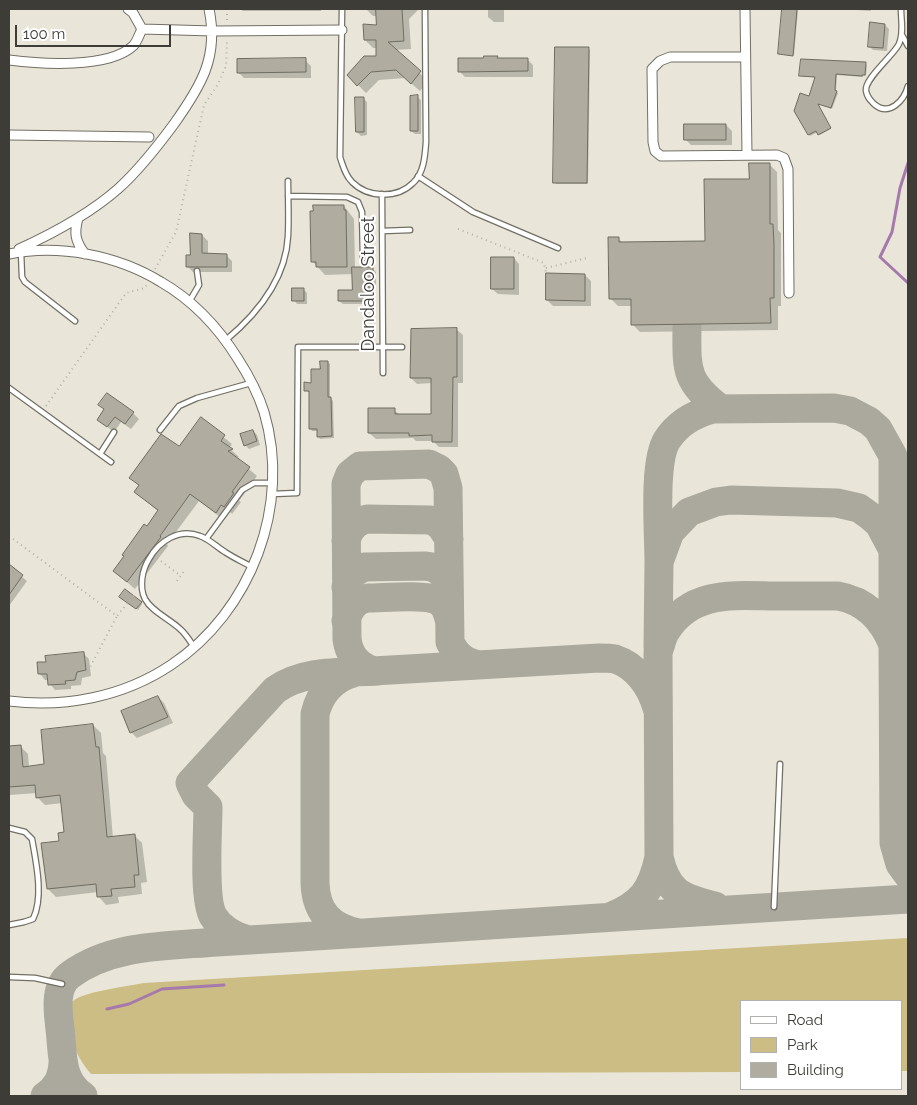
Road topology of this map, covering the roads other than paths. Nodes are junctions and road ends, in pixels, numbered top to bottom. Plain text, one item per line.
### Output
1 (128, 9) edge
2 (209, 9) edge
3 (342, 9) edge
4 (425, 9) edge
5 (745, 9) edge
6 (901, 9) edge
7 (142, 29) junction
8 (342, 30) junction
9 (213, 32) junction
10 (902, 35) junction
11 (908, 46) edge
12 (745, 57) junction
13 (9, 60) edge
14 (908, 86) edge
15 (9, 135) edge
16 (150, 137) dead end
17 (746, 155) junction
18 (418, 176) junction
19 (288, 181) dead end
20 (362, 189) junction
21 (382, 194) junction
22 (288, 196) junction
23 (356, 200) junction
24 (78, 218) junction
25 (410, 230) dead end
26 (382, 231) junction
27 (558, 248) dead end
28 (22, 252) junction
29 (9, 253) edge
30 (85, 254) junction
31 (363, 258) dead end
32 (198, 271) dead end
33 (789, 293) dead end
34 (189, 302) junction
35 (75, 322) dead end
36 (226, 340) junction
37 (402, 346) dead end
38 (384, 348) junction
39 (383, 374) dead end
40 (252, 382) junction
41 (9, 388) edge
42 (160, 430) dead end
43 (114, 432) dead end
44 (100, 454) junction
45 (112, 462) dead end
46 (272, 483) junction
47 (272, 494) junction
48 (206, 539) junction
49 (252, 567) junction
50 (194, 647) junction
51 (9, 701) edge
52 (780, 764) dead end
53 (9, 828) edge
54 (774, 907) dead end
55 (9, 925) edge
56 (9, 977) edge
57 (62, 984) dead end

1 - 7 street
2 - 9 street
3 - 8 lane
4 - 18 lane
5 - 12 street
6 - 10 lane
7 - 9 street
7 - 13 street
8 - 9 street
8 - 20 lane
9 - 24 street
10 - 11 lane
10 - 14 lane
12 - 17 street
12 - 17 street
15 - 16 street
17 - 33 street
18 - 21 lane
18 - 27 lane
19 - 22 lane
20 - 21 lane
20 - 23 lane
21 - 26 lane, Dandaloo Street
22 - 23 lane
22 - 36 lane
23 - 31 lane
24 - 29 street
24 - 30 street
25 - 26 lane
26 - 38 lane, Dandaloo Street
28 - 29 street
28 - 30 street
28 - 35 lane
30 - 34 street
32 - 34 lane
34 - 36 street
36 - 40 street
37 - 38 lane
38 - 39 lane, Dandaloo Street
38 - 47 lane
40 - 42 lane
40 - 46 street
41 - 44 lane
43 - 44 lane
44 - 45 lane
46 - 47 street
46 - 48 lane
47 - 49 street
48 - 49 lane
48 - 50 lane
49 - 50 street
50 - 51 street
52 - 54 lane
53 - 55 lane
56 - 57 lane

